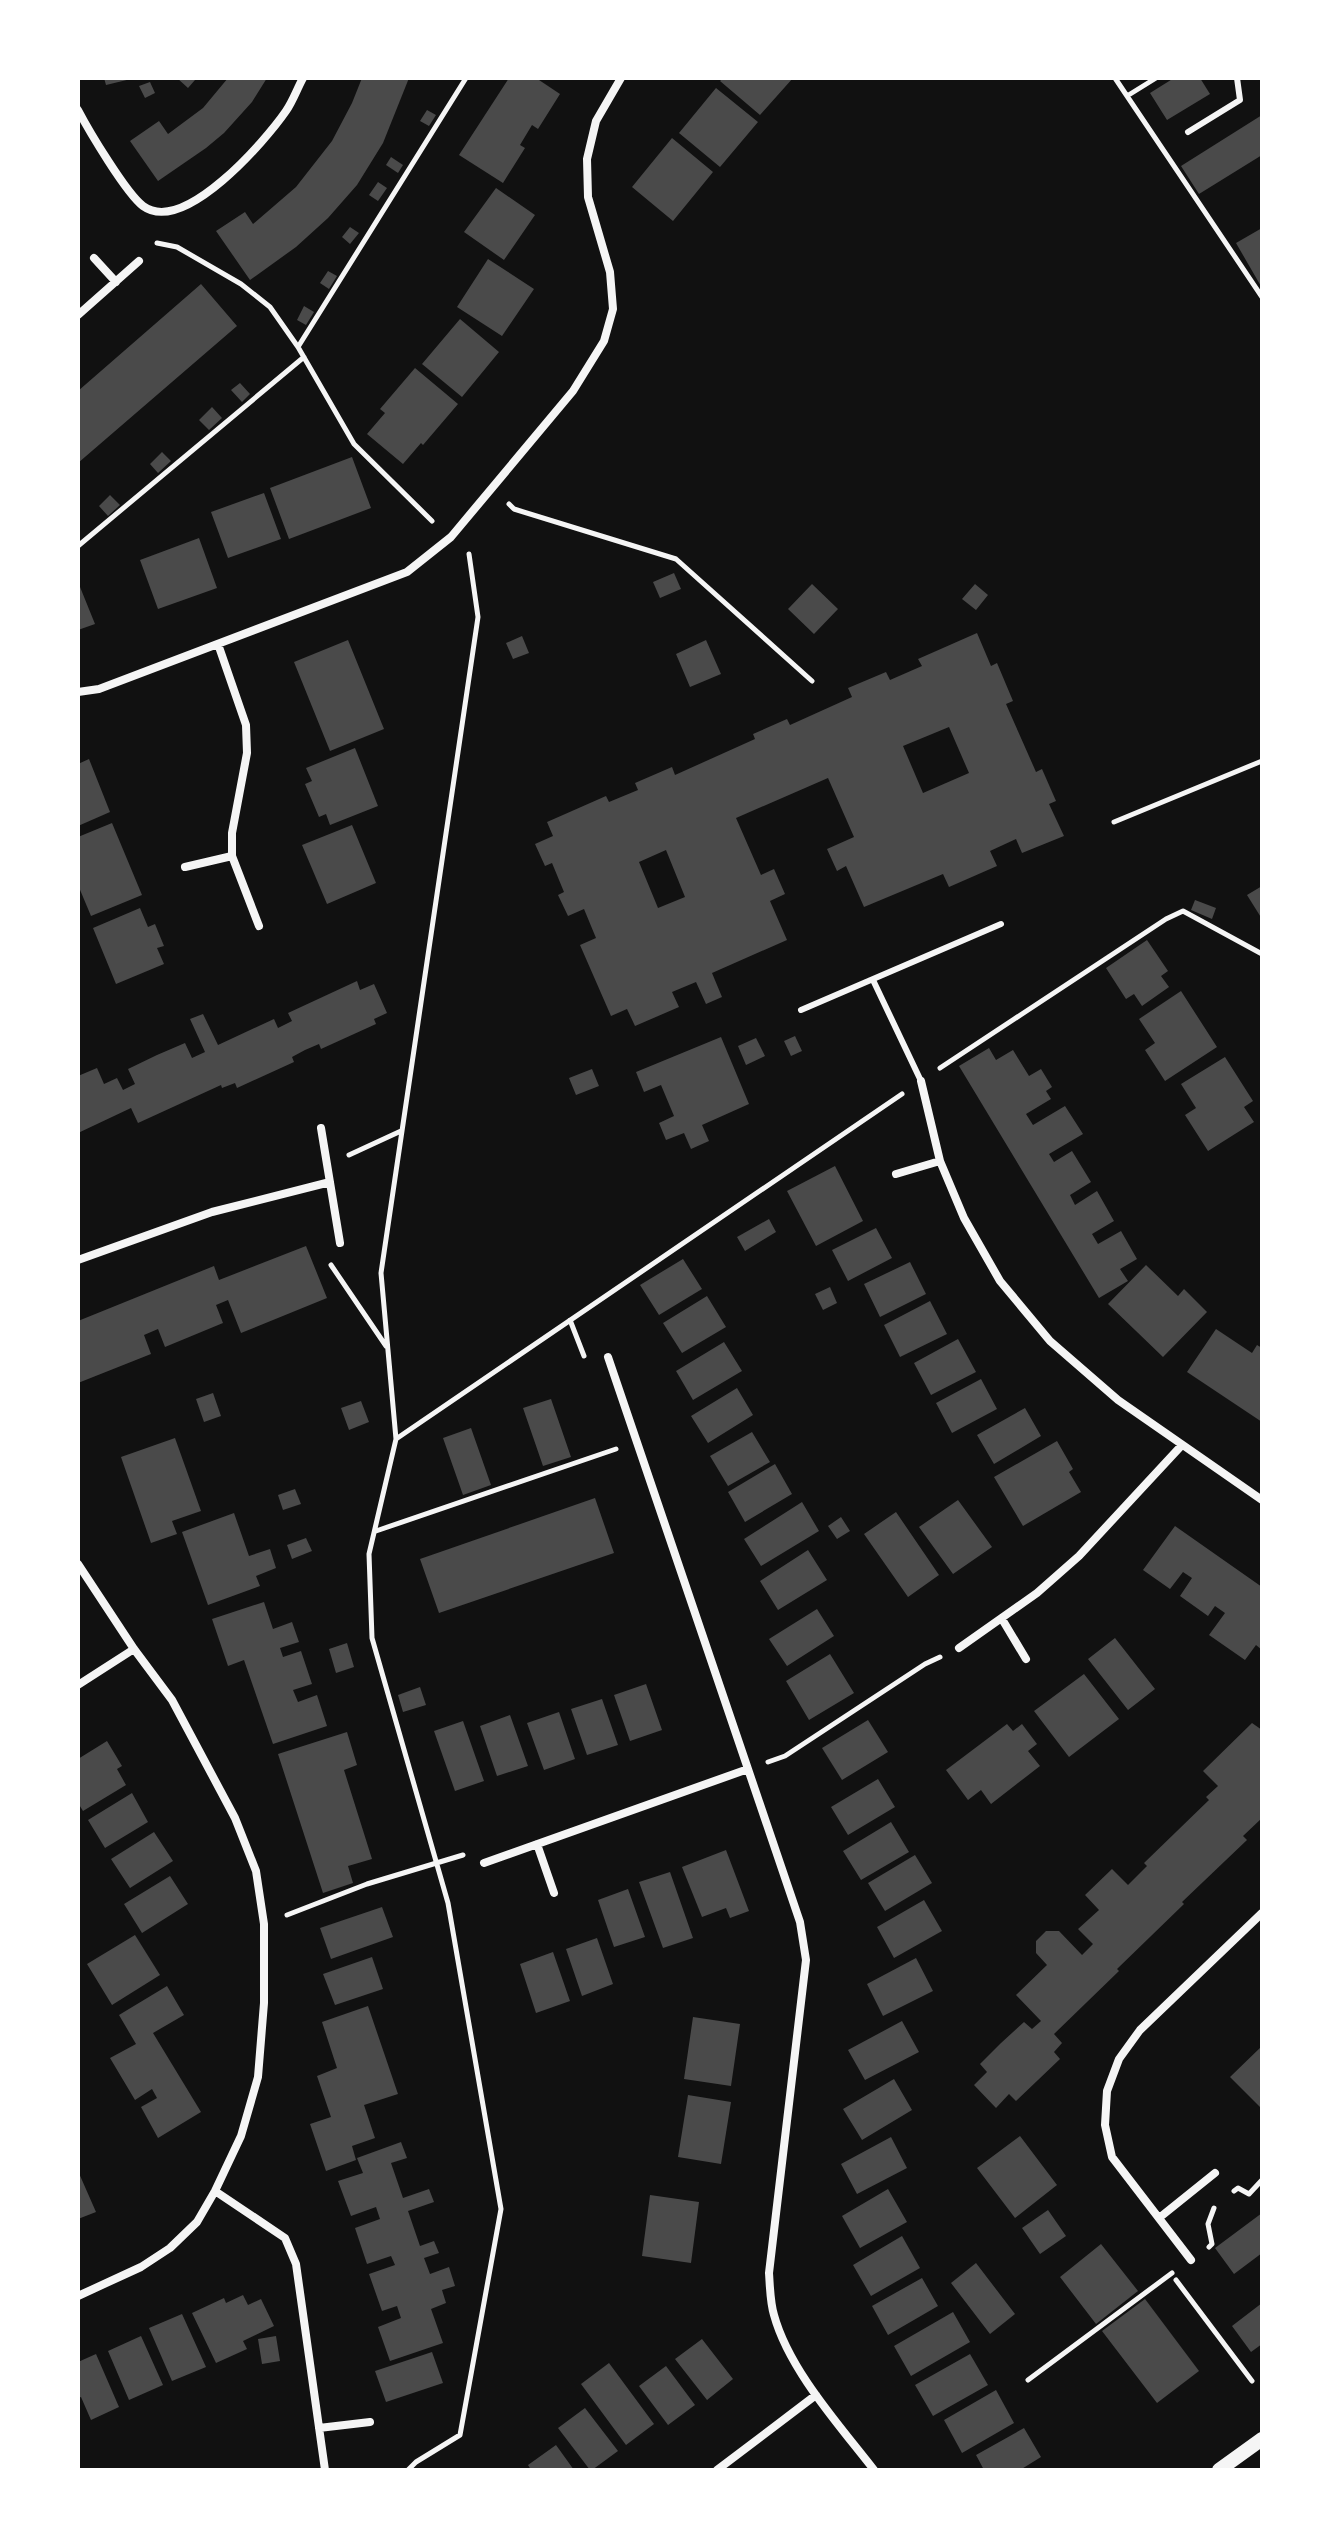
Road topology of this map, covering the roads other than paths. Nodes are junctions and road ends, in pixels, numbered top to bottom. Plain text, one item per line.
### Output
1 (303, 78) edge
2 (621, 78) edge
3 (1237, 78) edge
4 (78, 110) edge
5 (1188, 132) dead end
6 (94, 258) dead end
7 (139, 261) dead end
8 (116, 282) junction
9 (78, 315) edge
10 (218, 644) junction
11 (78, 692) edge
12 (232, 856) junction
13 (185, 867) dead end
14 (1001, 924) dead end
15 (259, 926) dead end
16 (873, 980) junction
17 (801, 1010) dead end
18 (921, 1081) joint
19 (321, 1128) dead end
20 (940, 1161) junction
21 (896, 1174) dead end
22 (330, 1182) junction
23 (340, 1243) road end
24 (78, 1260) edge
25 (608, 1357) dead end
26 (1182, 1445) junction
27 (1262, 1500) edge
28 (78, 1564) edge
29 (1002, 1619) junction
30 (959, 1648) road end
31 (134, 1649) junction
32 (1026, 1659) dead end
33 (78, 1685) edge
34 (748, 1769) junction
35 (537, 1844) junction
36 (484, 1863) dead end
37 (554, 1893) dead end
38 (1262, 1913) edge
39 (1215, 2173) dead end
40 (215, 2191) junction
41 (1159, 2218) junction
42 (1191, 2260) road end
43 (78, 2296) edge
44 (816, 2395) junction
45 (370, 2422) dead end
46 (319, 2428) junction
47 (1262, 2439) edge
48 (325, 2470) edge
49 (717, 2470) edge
50 (874, 2470) edge
51 (1219, 2470) edge

1 - 4 street
2 - 10 street
3 - 5 lane
6 - 8 street
7 - 8 street
8 - 9 street
10 - 11 street
10 - 12 street
12 - 13 street
12 - 15 street
14 - 16 lane
16 - 17 lane
16 - 18 lane
18 - 20 street
19 - 22 street
20 - 21 street
20 - 26 street
22 - 23 street
22 - 24 street
25 - 34 street
26 - 27 street
26 - 29 street
28 - 31 street
29 - 30 street
29 - 32 street
31 - 33 street
31 - 40 street
34 - 35 street
34 - 44 street
35 - 36 street
35 - 37 street
38 - 41 street
39 - 41 street
40 - 43 street
40 - 46 street
41 - 42 street
44 - 49 street
44 - 50 street
45 - 46 street
46 - 48 street
47 - 51 street

